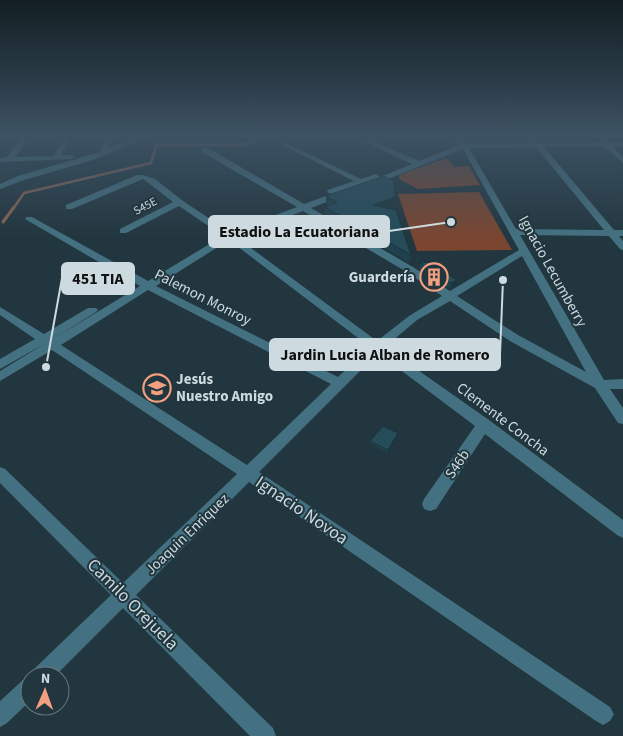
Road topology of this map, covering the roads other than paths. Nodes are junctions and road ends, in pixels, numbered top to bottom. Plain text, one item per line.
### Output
1 (46, 170) edge
2 (240, 170) edge
3 (338, 170) edge
4 (393, 170) edge
5 (396, 170) edge
6 (479, 170) edge
7 (559, 170) edge
8 (360, 181) junction
9 (0, 187) edge
10 (178, 203) junction
11 (301, 206) junction
12 (69, 207) dead end
13 (29, 219) dead end
14 (123, 231) dead end
15 (515, 232) junction
16 (226, 234) junction
17 (611, 234) junction
18 (623, 234) edge
19 (623, 247) edge
20 (525, 250) junction
21 (143, 284) junction
22 (450, 296) junction
23 (0, 310) edge
24 (48, 342) junction
25 (377, 348) junction
26 (0, 366) edge
27 (0, 377) edge
28 (341, 384) junction
29 (623, 384) edge
30 (600, 385) junction
31 (623, 419) edge
32 (484, 424) junction
33 (0, 473) edge
34 (249, 474) junction
35 (430, 504) dead end
36 (623, 530) edge
37 (124, 594) junction
38 (51, 666) edge
39 (20, 697) edge
40 (603, 714) dead end
41 (0, 716) edge
42 (265, 736) edge

1 - 9 street
2 - 11 street
3 - 8 street
4 - 8 street
5 - 11 street
6 - 15 street, Ignacio Lecumberry
7 - 17 street
8 - 11 street
10 - 12 street, Clemente Concha
10 - 14 street, S45E
10 - 16 street, Clemente Concha
11 - 16 street
11 - 22 street
13 - 21 street, Palemon Monroy
15 - 17 street
15 - 20 street, Ignacio Lecumberry
16 - 21 street
16 - 25 street, Clemente Concha
17 - 18 street
17 - 19 street
20 - 22 street, Joaquin Enriquez
20 - 30 street, Ignacio Lecumberry
21 - 24 street
21 - 28 street, Palemon Monroy
22 - 25 street, Joaquin Enriquez
22 - 30 street
23 - 24 street, Ignacio Novoa
24 - 26 street
24 - 27 street
24 - 34 street, Ignacio Novoa
25 - 28 street, Joaquin Enriquez
25 - 32 street, Clemente Concha
28 - 34 street, Joaquin Enriquez
29 - 30 street
30 - 31 street, Ignacio Lecumberry
32 - 35 street, S46b
32 - 36 street, Clemente Concha
33 - 37 street, Camilo Orejuela
34 - 37 street, Joaquin Enriquez
34 - 40 street, Ignacio Novoa
37 - 38 street, Joaquin Enriquez
37 - 42 street, Camilo Orejuela
39 - 41 street

